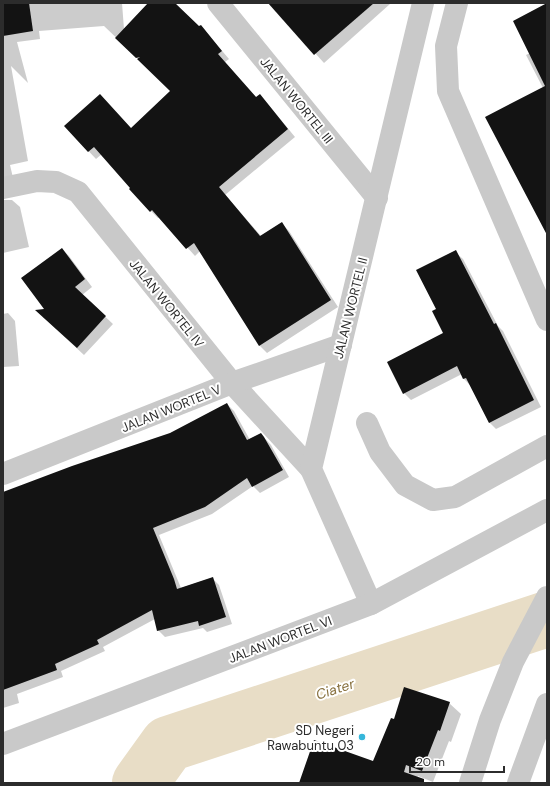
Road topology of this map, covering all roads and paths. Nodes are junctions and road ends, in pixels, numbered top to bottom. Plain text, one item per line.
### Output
1 (218, 3) edge
2 (423, 3) edge
3 (456, 3) edge
4 (3, 188) edge
5 (377, 198) junction
6 (547, 320) edge
7 (341, 345) junction
8 (232, 383) junction
9 (367, 423) dead end
10 (547, 446) edge
11 (311, 469) junction
12 (3, 474) edge
13 (547, 510) edge
14 (547, 597) edge
15 (371, 604) junction
16 (547, 704) edge
17 (3, 744) edge
18 (470, 783) edge
19 (518, 783) edge

1 - 5 street, JALAN WORTEL III
2 - 5 street, JALAN WORTEL II
3 - 6 street
4 - 8 street, JALAN WORTEL IV
5 - 7 street, JALAN WORTEL II
7 - 8 street, JALAN WORTEL V
7 - 11 street, JALAN WORTEL II
8 - 11 street, JALAN WORTEL IV
8 - 12 street, JALAN WORTEL V
9 - 10 street
11 - 15 street
13 - 15 street, JALAN WORTEL VI
14 - 18 street
15 - 17 street, JALAN WORTEL VI
16 - 19 street

